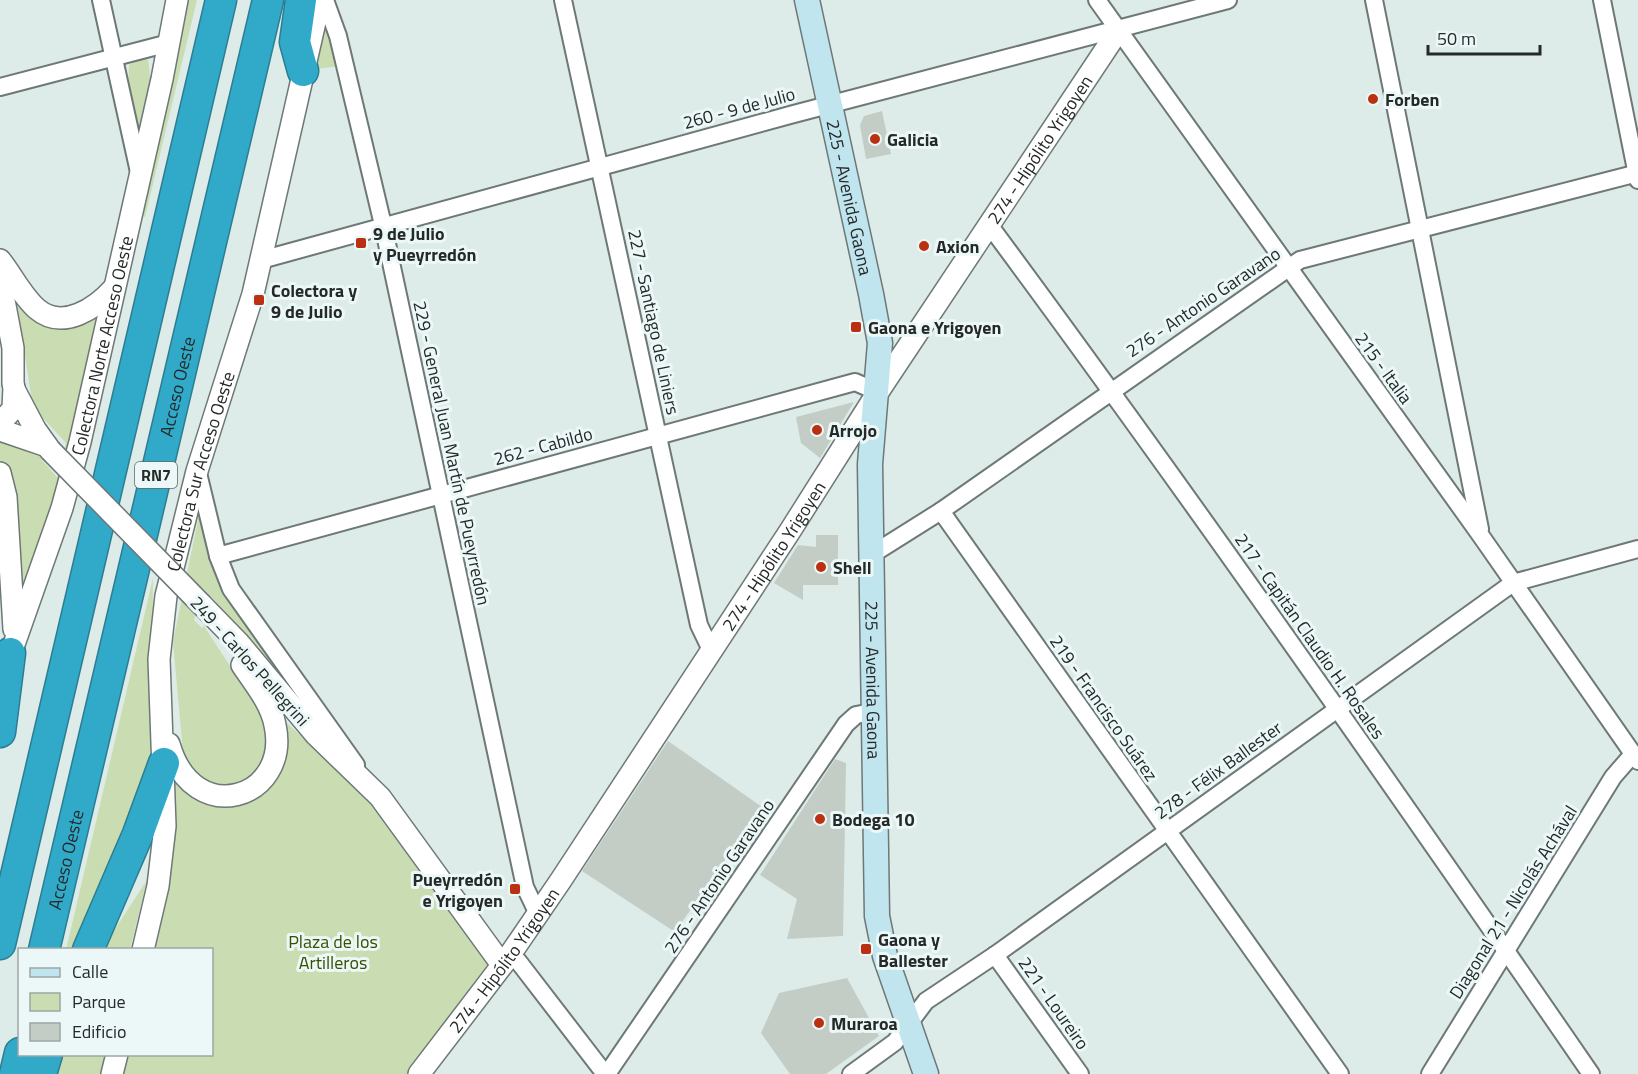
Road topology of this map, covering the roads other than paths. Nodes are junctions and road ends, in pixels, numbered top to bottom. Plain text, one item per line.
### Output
1 (101, 0) edge
2 (177, 0) edge
3 (221, 0) edge
4 (268, 0) edge
5 (301, 0) edge
6 (320, 0) edge
7 (325, 0) edge
8 (563, 0) edge
9 (807, 0) edge
10 (1097, 0) edge
11 (1228, 0) edge
12 (1374, 0) edge
13 (1602, 0) edge
14 (1118, 31) junction
15 (169, 43) junction
16 (113, 57) junction
17 (303, 70) junction
18 (0, 87) edge
19 (831, 104) junction
20 (600, 166) junction
21 (140, 172) junction
22 (1638, 175) edge
23 (382, 225) junction
24 (990, 226) junction
25 (1420, 230) junction
26 (0, 260) edge
27 (261, 260) junction
28 (1287, 267) junction
29 (0, 279) edge
30 (114, 288) junction
31 (9, 382) edge
32 (1111, 389) junction
33 (878, 392) junction
34 (0, 423) edge
35 (0, 430) edge
36 (658, 435) junction
37 (49, 448) junction
38 (197, 471) junction
39 (0, 472) edge
40 (441, 495) junction
41 (941, 511) junction
42 (1481, 536) junction
43 (1638, 549) edge
44 (872, 555) junction
45 (218, 556) junction
46 (1513, 583) junction
47 (203, 607) junction
48 (12, 646) junction
49 (711, 651) junction
50 (0, 684) edge
51 (1337, 708) junction
52 (872, 712) junction
53 (162, 720) junction
54 (0, 732) edge
55 (1636, 757) edge
56 (164, 763) junction
57 (380, 797) junction
58 (1167, 831) junction
59 (538, 914) junction
60 (0, 944) edge
61 (44, 948) edge
62 (89, 948) edge
63 (142, 948) edge
64 (1507, 951) junction
65 (996, 955) junction
66 (507, 959) junction
67 (910, 1021) junction
68 (19, 1056) edge
69 (46, 1056) edge
70 (116, 1056) edge
71 (15, 1074) edge
72 (41, 1074) edge
73 (112, 1074) edge
74 (419, 1074) edge
75 (606, 1074) edge
76 (851, 1074) edge
77 (926, 1074) edge
78 (1080, 1074) edge
79 (1340, 1074) edge
80 (1430, 1074) edge
81 (1591, 1074) edge

1 - 16 street
2 - 15 street, Colectora Norte Acceso Oeste
3 - 60 highway, RN7
4 - 61 highway, Acceso Oeste / RN7
5 - 17 highway
6 - 17 street, Colectora Sur Acceso Oeste
7 - 23 street, 229 - General Juan Martín de Pueyrredón
8 - 20 street, 227 - Santiago de Liniers
9 - 19 main road, 225 - Avenida Gaona
10 - 14 street, 215 - Italia
11 - 14 street, 260 - 9 de Julio
12 - 25 street
13 - 22 street
14 - 19 street, 260 - 9 de Julio
14 - 24 street, 274 - Hipólito Yrigoyen
14 - 28 street, 215 - Italia
15 - 16 street
15 - 21 street, Colectora Norte Acceso Oeste
16 - 18 street
16 - 21 street
17 - 27 street, Colectora Sur Acceso Oeste
19 - 20 street, 260 - 9 de Julio
19 - 33 main road, 225 - Avenida Gaona
20 - 23 street, 260 - 9 de Julio
20 - 36 street, 227 - Santiago de Liniers
21 - 30 street, Colectora Norte Acceso Oeste
22 - 25 street, 276 - Antonio Garavano
23 - 27 street, 260 - 9 de Julio
23 - 40 street, 229 - General Juan Martín de Pueyrredón
24 - 32 street, 217 - Capitán Claudio H. Rosales
24 - 33 street, 274 - Hipólito Yrigoyen
25 - 28 street, 276 - Antonio Garavano
25 - 42 street
26 - 30 street
27 - 38 street, Colectora Sur Acceso Oeste
28 - 32 street, 276 - Antonio Garavano
28 - 42 street, 215 - Italia
29 - 31 street
30 - 48 street, Colectora Norte Acceso Oeste
31 - 34 street
31 - 37 street, 249 - Carlos Pellegrini
32 - 41 street, 276 - Antonio Garavano
32 - 51 street, 217 - Capitán Claudio H. Rosales
33 - 36 street, 262 - Cabildo
33 - 44 main road, 225 - Avenida Gaona
33 - 49 street, 274 - Hipólito Yrigoyen
35 - 37 street, 249 - Carlos Pellegrini
36 - 40 street, 262 - Cabildo
36 - 49 street, 227 - Santiago de Liniers
37 - 47 street, 249 - Carlos Pellegrini, bridge
38 - 45 street, 249 - Carlos Pellegrini
38 - 53 street, Colectora Sur Acceso Oeste
39 - 48 street
40 - 45 street, 262 - Cabildo
40 - 59 street, 229 - General Juan Martín de Pueyrredón
41 - 44 street, 276 - Antonio Garavano
41 - 58 street, 219 - Francisco Suárez
42 - 46 street, 215 - Italia
43 - 46 street, 278 - Félix Ballester
44 - 52 main road, 225 - Avenida Gaona
45 - 57 street, 249 - Carlos Pellegrini
46 - 51 street, 278 - Félix Ballester
46 - 55 street, 215 - Italia
47 - 53 street
47 - 57 street, 249 - Carlos Pellegrini
48 - 50 street, Colectora Norte Acceso Oeste
48 - 54 highway
49 - 59 street, 274 - Hipólito Yrigoyen
51 - 58 street, 278 - Félix Ballester
51 - 64 street, 217 - Capitán Claudio H. Rosales
52 - 67 main road, 225 - Avenida Gaona
52 - 75 street, 276 - Antonio Garavano
53 - 56 street, Colectora Sur Acceso Oeste
55 - 64 street, Diagonal 21 - Nicolás Achával
56 - 62 highway
56 - 63 street, Colectora Sur Acceso Oeste
57 - 66 street, 249 - Carlos Pellegrini
58 - 65 street, 278 - Félix Ballester
58 - 79 street, 219 - Francisco Suárez
59 - 66 street, 274 - Hipólito Yrigoyen
64 - 80 street, Diagonal 21 - Nicolás Achával
64 - 81 street, 217 - Capitán Claudio H. Rosales
65 - 67 street, 278 - Félix Ballester
65 - 78 street, 221 - Loureiro
66 - 74 street, 274 - Hipólito Yrigoyen
66 - 75 street, 249 - Carlos Pellegrini
67 - 76 street, 278 - Félix Ballester
67 - 77 main road, 225 - Avenida Gaona
68 - 71 highway
69 - 72 highway
70 - 73 street

